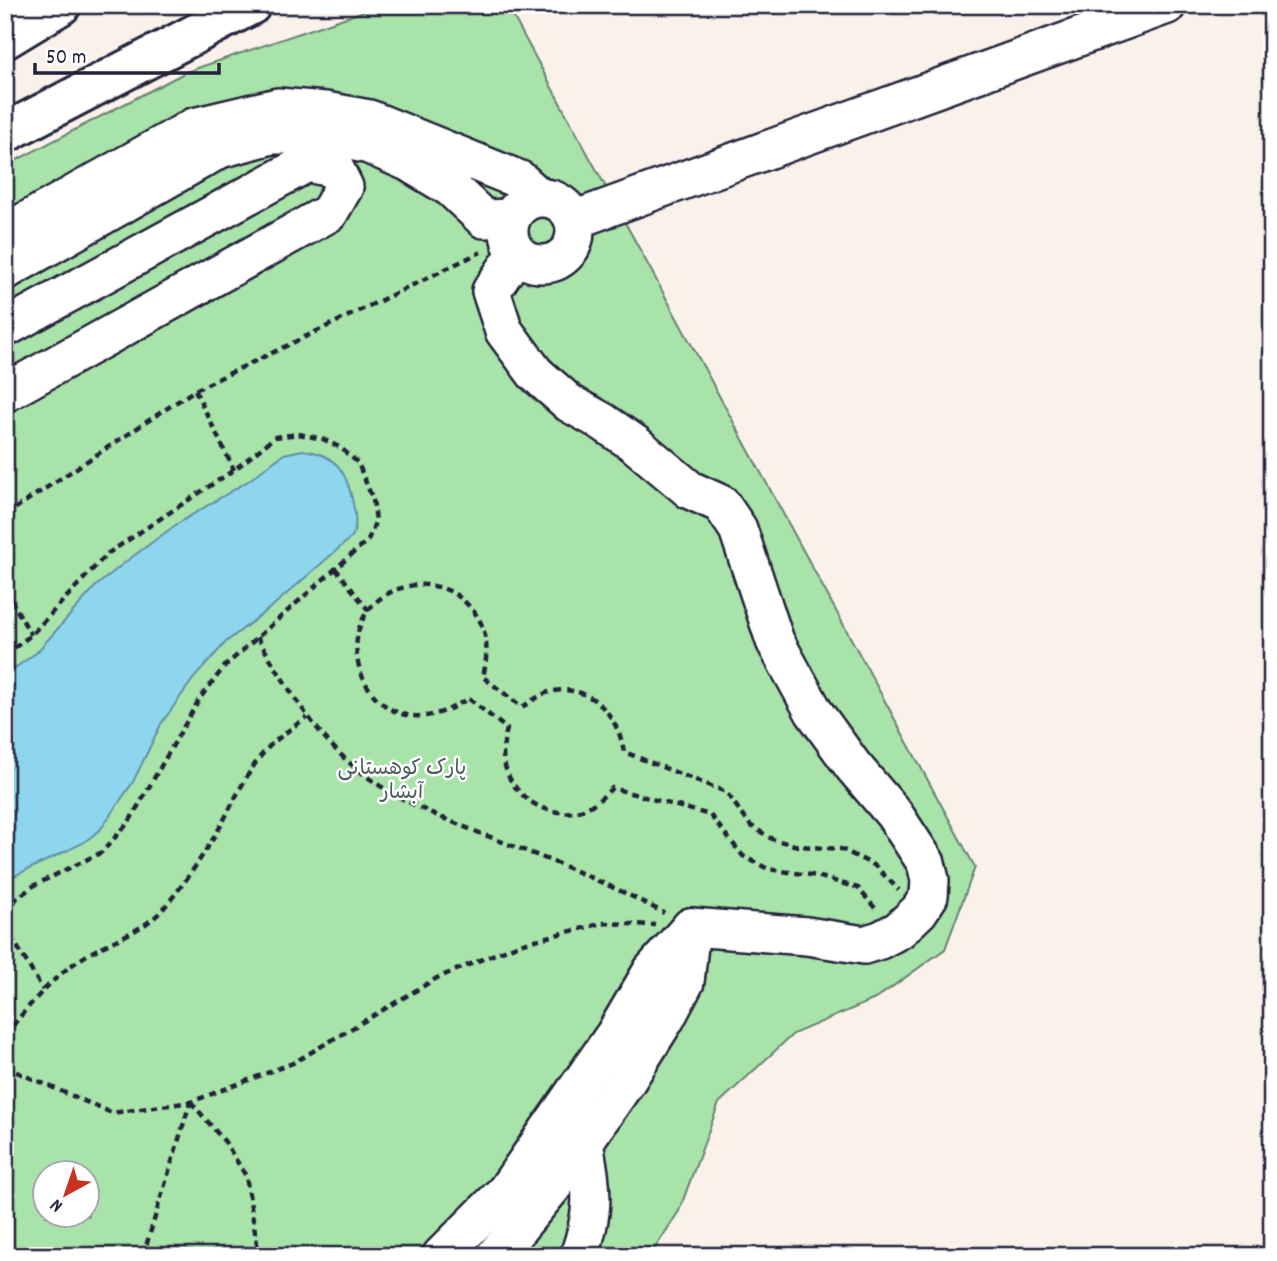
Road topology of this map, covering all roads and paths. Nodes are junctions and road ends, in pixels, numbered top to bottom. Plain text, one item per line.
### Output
1 (61, 5) edge
2 (251, 5) edge
3 (1167, 5) edge
4 (5, 39) edge
5 (5, 133) edge
6 (574, 220) junction
7 (519, 227) junction
8 (5, 233) edge
9 (5, 271) edge
10 (5, 328) edge
11 (195, 390) junction
12 (5, 393) edge
13 (234, 470) junction
14 (5, 516) edge
15 (335, 568) junction
16 (5, 589) edge
17 (369, 611) junction
18 (31, 635) junction
19 (257, 638) junction
20 (5, 655) edge
21 (307, 718) junction
22 (5, 914) edge
23 (909, 921) junction
24 (5, 926) edge
25 (691, 927) junction
26 (43, 990) junction
27 (5, 1034) edge
28 (5, 1067) edge
29 (191, 1102) junction
30 (584, 1142) junction
31 (519, 1201) junction
32 (143, 1256) edge
33 (259, 1256) edge
34 (442, 1256) edge
35 (495, 1256) edge
36 (579, 1256) edge

1 - 4 main road
2 - 5 main road
3 - 6 lane
6 - 7 lane
6 - 7 lane
7 - 8 lane
7 - 9 lane
7 - 11 path
7 - 23 lane
10 - 12 lane
11 - 13 path
11 - 14 path
13 - 15 path
13 - 18 path
15 - 17 path
15 - 19 path
16 - 18 path
17 - 23 path
17 - 23 path
18 - 20 path
19 - 21 path
19 - 22 path
21 - 25 path
21 - 26 path
23 - 25 lane
24 - 26 path
25 - 29 path
25 - 30 lane
25 - 31 lane
26 - 27 path
28 - 29 path
29 - 32 path
29 - 33 path
30 - 31 lane
30 - 36 lane
31 - 34 lane
31 - 35 lane

